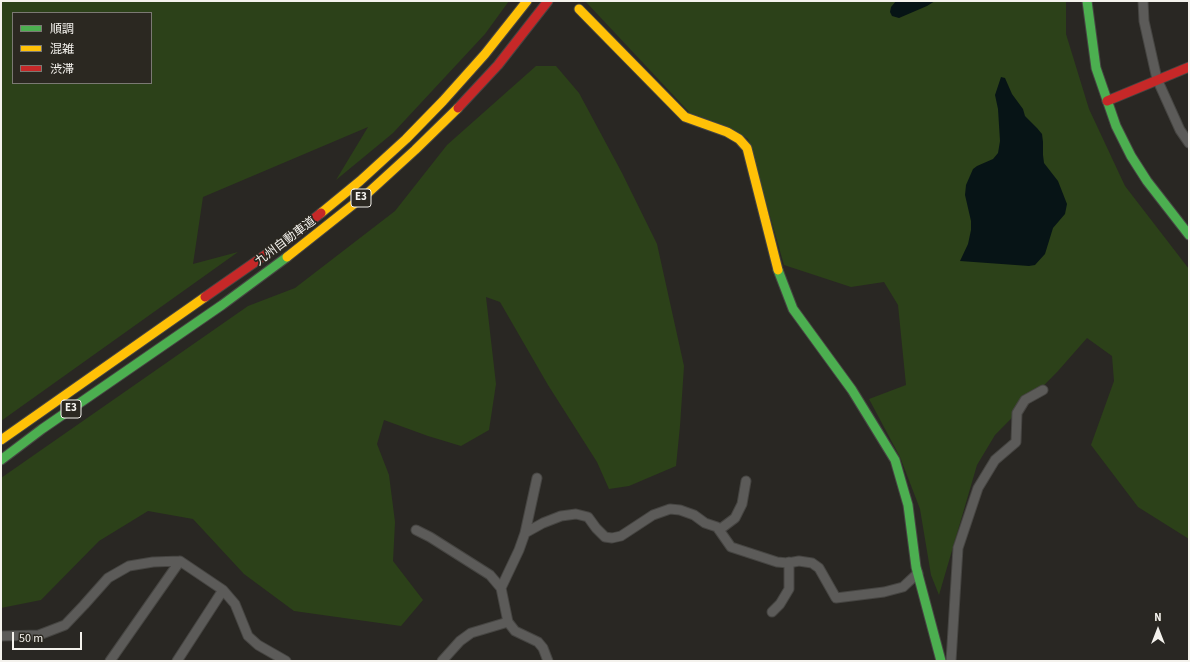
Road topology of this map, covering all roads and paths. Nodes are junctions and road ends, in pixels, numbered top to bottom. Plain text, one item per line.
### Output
1 (527, 1) edge
2 (548, 1) edge
3 (1087, 1) edge
4 (1143, 1) edge
5 (579, 9) dead end
6 (1189, 67) edge
7 (1158, 80) junction
8 (1107, 100) junction
9 (1185, 129) edge
10 (1189, 143) edge
11 (1189, 235) edge
12 (1043, 390) dead end
13 (1, 440) edge
14 (1, 460) edge
15 (537, 478) dead end
16 (746, 481) dead end
17 (416, 530) dead end
18 (720, 530) junction
19 (525, 533) junction
20 (180, 561) junction
21 (789, 562) junction
22 (918, 573) junction
23 (501, 588) junction
24 (223, 590) junction
25 (772, 612) dead end
26 (508, 622) junction
27 (1, 636) edge
28 (110, 661) edge
29 (177, 661) edge
30 (286, 661) edge
31 (442, 661) edge
32 (548, 661) edge
33 (941, 661) edge
34 (951, 661) edge

1 - 13 main road, 九州自動車道 / E3
2 - 14 main road, 九州自動車道 / E3
3 - 8 main road
4 - 7 street
5 - 22 main road
6 - 7 main road
7 - 8 main road
7 - 9 street
8 - 11 main road
9 - 10 street
12 - 34 street
15 - 19 street
16 - 18 street
17 - 23 street
18 - 19 street
18 - 21 street
19 - 23 street
20 - 24 street
20 - 27 street
20 - 28 street
21 - 22 street
21 - 25 street
22 - 33 main road
23 - 26 street
24 - 29 street
24 - 30 street
26 - 31 street
26 - 32 street

